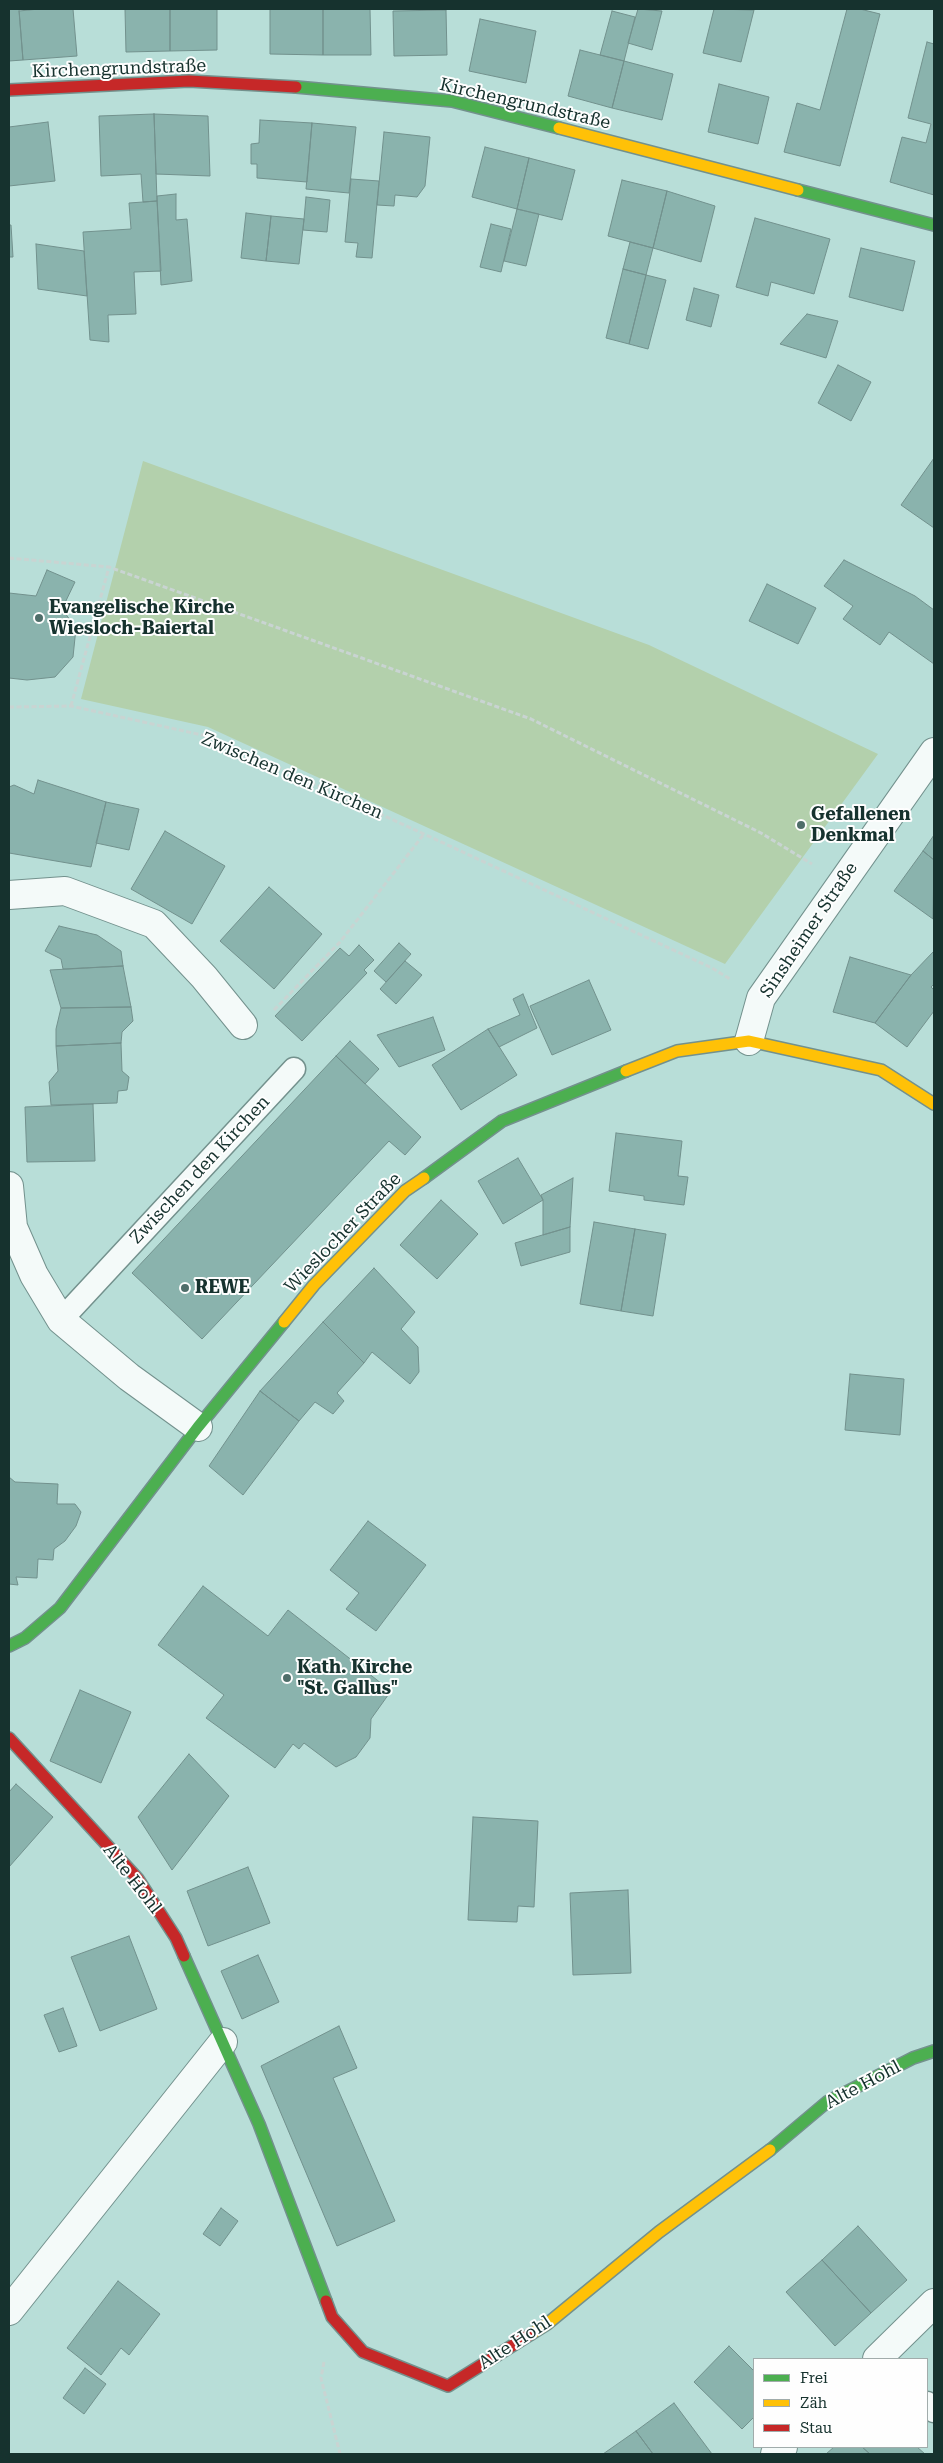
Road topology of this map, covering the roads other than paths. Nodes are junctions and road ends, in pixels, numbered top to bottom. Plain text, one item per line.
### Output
1 (9, 90) edge
2 (934, 224) edge
3 (934, 752) edge
4 (9, 895) edge
5 (243, 1025) road end
6 (749, 1041) junction
7 (294, 1069) dead end
8 (934, 1104) edge
9 (9, 1186) edge
10 (61, 1320) junction
11 (198, 1427) junction
12 (9, 1646) edge
13 (9, 1738) edge
14 (222, 2042) junction
15 (934, 2051) edge
16 (934, 2303) edge
17 (9, 2311) edge
18 (882, 2358) edge

1 - 2 street, Kirchengrundstraße
3 - 6 street, Sinsheimer Straße
4 - 5 street
6 - 8 street, Wieslocher Straße
6 - 11 street, Wieslocher Straße
7 - 10 lane, Zwischen den Kirchen
9 - 10 street
10 - 11 street
11 - 12 street, Wieslocher Straße
13 - 14 street, Alte Hohl
14 - 15 street, Alte Hohl
14 - 17 street
16 - 18 street

